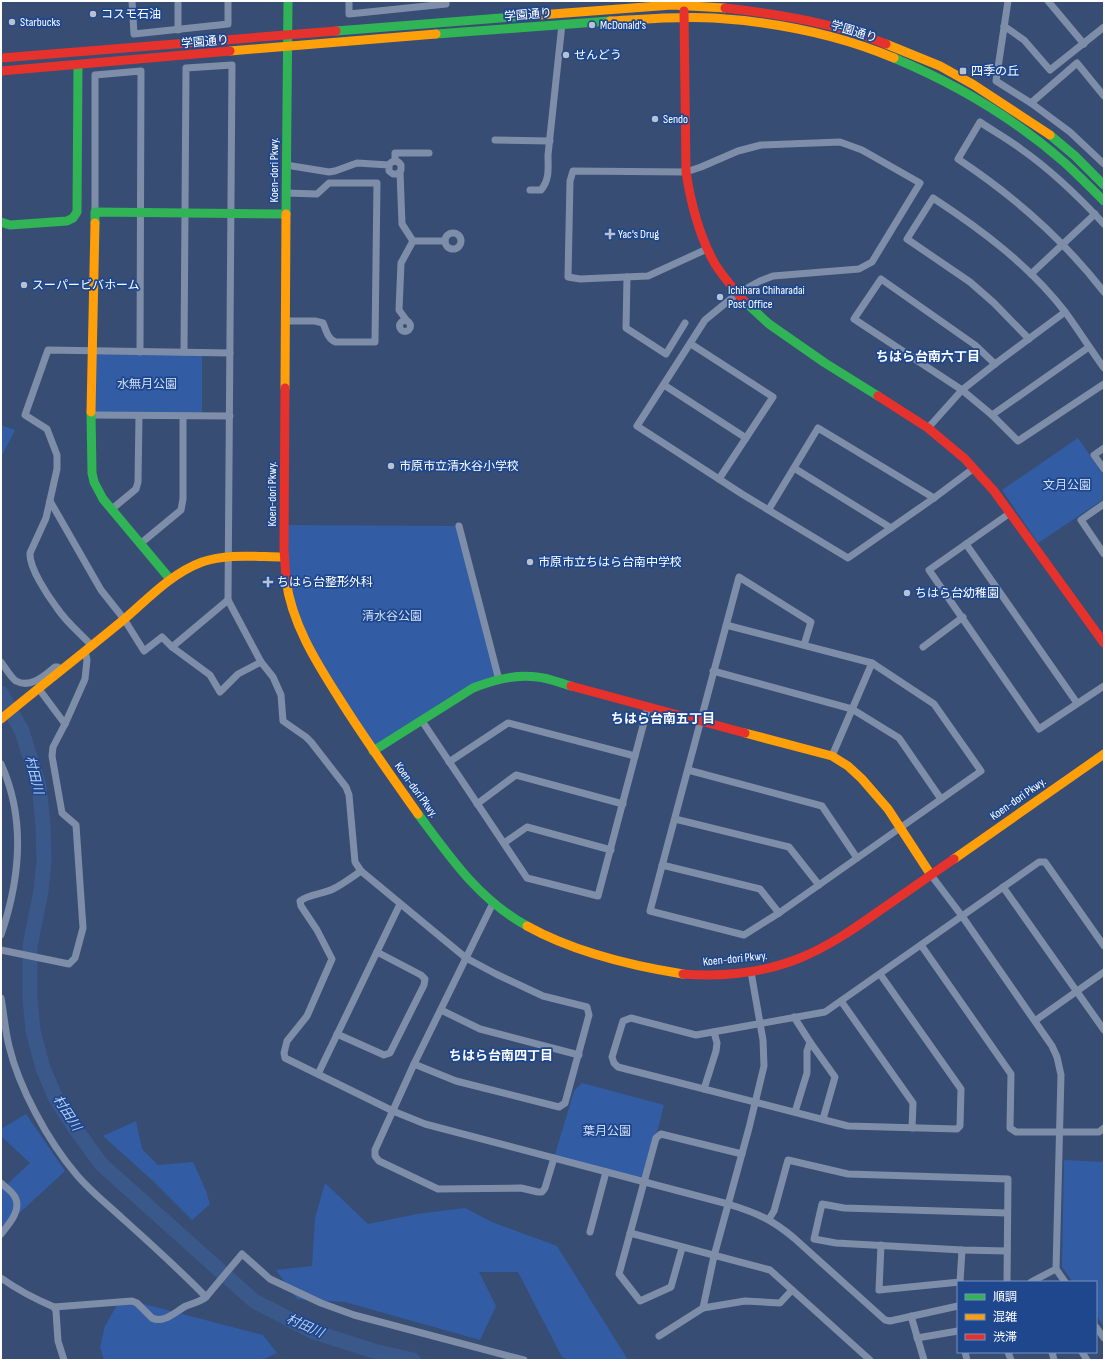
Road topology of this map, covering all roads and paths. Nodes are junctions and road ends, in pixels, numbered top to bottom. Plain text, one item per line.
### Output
1 (132, 1) edge
2 (178, 1) edge
3 (228, 1) edge
4 (288, 1) edge
5 (349, 1) edge
6 (399, 1) edge
7 (446, 1) edge
8 (1008, 1) edge
9 (1048, 1) edge
10 (684, 3) edge
11 (399, 9) junction
12 (684, 17) junction
13 (562, 24) junction
14 (1004, 26) junction
15 (1104, 26) edge
16 (178, 30) junction
17 (288, 35) junction
18 (1084, 44) junction
19 (288, 47) junction
20 (1, 58) edge
21 (78, 65) junction
22 (1, 71) edge
23 (1104, 96) edge
24 (1031, 103) junction
25 (495, 140) dead end
26 (550, 141) junction
27 (429, 153) dead end
28 (392, 163) junction
29 (1104, 164) edge
30 (286, 166) junction
31 (400, 172) junction
32 (686, 172) junction
33 (1104, 185) edge
34 (530, 190) dead end
35 (286, 192) junction
36 (1104, 200) edge
37 (95, 212) junction
38 (141, 213) junction
39 (186, 213) junction
40 (230, 214) junction
41 (286, 214) junction
42 (1095, 214) junction
43 (1, 222) edge
44 (1104, 224) edge
45 (413, 241) junction
46 (445, 241) dead end
47 (1064, 244) junction
48 (707, 249) junction
49 (1031, 274) junction
50 (627, 277) junction
51 (1104, 292) edge
52 (738, 293) junction
53 (1065, 312) junction
54 (285, 321) junction
55 (407, 321) dead end
56 (685, 323) dead end
57 (1029, 339) junction
58 (691, 344) junction
59 (1089, 347) junction
60 (92, 352) junction
61 (140, 352) junction
62 (184, 352) junction
63 (230, 353) junction
64 (995, 364) junction
65 (1104, 368) edge
66 (1104, 384) edge
67 (664, 385) junction
68 (962, 390) junction
69 (91, 415) junction
70 (992, 415) junction
71 (139, 416) junction
72 (183, 416) junction
73 (230, 416) junction
74 (928, 428) junction
75 (746, 438) junction
76 (1104, 448) edge
77 (794, 468) junction
78 (974, 468) junction
79 (1104, 469) edge
80 (719, 479) junction
81 (934, 498) junction
82 (50, 501) junction
83 (1104, 504) edge
84 (112, 509) junction
85 (768, 509) junction
86 (1010, 513) junction
87 (460, 526) dead end
88 (891, 528) junction
89 (140, 544) junction
90 (966, 544) junction
91 (1104, 554) edge
92 (230, 557) junction
93 (284, 557) junction
94 (170, 579) junction
95 (228, 600) junction
96 (963, 617) junction
97 (124, 619) junction
98 (726, 625) junction
99 (1104, 643) edge
100 (804, 645) junction
101 (172, 647) junction
102 (922, 647) dead end
103 (88, 648) junction
104 (1, 662) edge
105 (261, 662) junction
106 (872, 663) junction
107 (62, 670) junction
108 (713, 671) junction
109 (499, 680) junction
110 (1104, 686) edge
111 (39, 689) junction
112 (1078, 703) junction
113 (648, 708) junction
114 (852, 709) junction
115 (1, 719) edge
116 (422, 721) junction
117 (700, 721) junction
118 (65, 724) junction
119 (373, 751) junction
120 (1104, 754) edge
121 (635, 756) junction
122 (832, 756) junction
123 (449, 762) junction
124 (1, 764) edge
125 (688, 770) junction
126 (941, 799) junction
127 (477, 804) junction
128 (623, 804) junction
129 (675, 819) junction
130 (900, 828) junction
131 (504, 843) junction
132 (611, 850) junction
133 (857, 858) junction
134 (662, 865) junction
135 (361, 871) junction
136 (931, 875) junction
137 (819, 885) junction
138 (1003, 887) junction
139 (494, 903) junction
140 (400, 904) junction
141 (779, 913) junction
142 (962, 916) junction
143 (1, 935) edge
144 (921, 945) junction
145 (1104, 946) edge
146 (1, 950) edge
147 (377, 952) junction
148 (466, 958) junction
149 (751, 972) junction
150 (1104, 972) edge
151 (880, 974) junction
152 (1077, 991) junction
153 (1, 998) edge
154 (841, 1001) junction
155 (441, 1010) junction
156 (794, 1018) junction
157 (1036, 1020) junction
158 (760, 1024) junction
159 (1104, 1030) edge
160 (714, 1032) junction
161 (337, 1034) junction
162 (810, 1042) junction
163 (579, 1055) junction
164 (414, 1064) junction
165 (318, 1074) junction
166 (704, 1088) junction
167 (756, 1102) junction
168 (393, 1111) junction
169 (795, 1112) junction
170 (823, 1119) junction
171 (912, 1128) junction
172 (1104, 1128) edge
173 (1060, 1132) junction
174 (742, 1154) junction
175 (554, 1158) junction
176 (606, 1172) junction
177 (1, 1182) edge
178 (644, 1183) junction
179 (728, 1204) junction
180 (1007, 1213) junction
181 (769, 1219) junction
182 (590, 1232) dead end
183 (1, 1234) edge
184 (630, 1234) junction
185 (881, 1245) junction
186 (682, 1248) junction
187 (962, 1250) junction
188 (1007, 1251) junction
189 (714, 1256) junction
190 (1056, 1269) junction
191 (1, 1278) edge
192 (960, 1281) edge
193 (1007, 1281) edge
194 (1033, 1281) edge
195 (1064, 1281) edge
196 (957, 1282) edge
197 (792, 1290) junction
198 (206, 1297) junction
199 (957, 1306) edge
200 (54, 1307) junction
201 (703, 1308) junction
202 (911, 1316) junction
203 (1097, 1328) edge
204 (957, 1330) edge
205 (659, 1336) dead end
206 (917, 1338) junction
207 (1104, 1338) edge
208 (64, 1360) edge
209 (524, 1360) edge
210 (870, 1360) edge
211 (924, 1360) edge

1 - 16 street
2 - 16 street
3 - 16 street
4 - 17 street, Koen-dori Pkwy.
5 - 11 street
6 - 11 street
7 - 11 street
8 - 14 street
9 - 18 street
10 - 12 street
10 - 17 street, 学園通り
10 - 33 street, 学園通り
12 - 13 street, 学園通り
12 - 32 street
12 - 36 street, 学園通り
13 - 19 street, 学園通り
13 - 26 street
14 - 18 street
14 - 24 street
15 - 18 street
17 - 19 street, Koen-dori Pkwy.
17 - 20 street, 学園通り
19 - 21 street, 学園通り
19 - 30 street, Koen-dori Pkwy.
21 - 22 street, 学園通り
21 - 43 street
23 - 24 street
24 - 29 street
25 - 26 street
26 - 34 street
27 - 28 street
28 - 30 street
28 - 31 street
28 - 31 street
30 - 35 street, Koen-dori Pkwy.
31 - 45 street
32 - 48 street
32 - 50 street
32 - 52 street
35 - 41 street, Koen-dori Pkwy.
35 - 54 street
37 - 38 street
37 - 38 street
37 - 60 street
38 - 39 street
38 - 61 street
39 - 40 street
39 - 40 street
39 - 62 street
40 - 41 street
40 - 63 street
41 - 54 street, Koen-dori Pkwy.
42 - 44 street
42 - 47 street
42 - 47 street
45 - 46 street
45 - 55 street
47 - 49 street
47 - 51 street
48 - 50 street
48 - 52 street
49 - 53 street
49 - 57 street
50 - 56 street
52 - 58 street
52 - 74 street
53 - 57 street
53 - 59 street
54 - 93 street, Koen-dori Pkwy.
57 - 64 street
58 - 67 street
58 - 75 street
59 - 65 street
59 - 70 street
60 - 61 street
60 - 69 street
60 - 82 street
61 - 62 street
62 - 63 street
63 - 73 street
64 - 68 street
64 - 68 street
66 - 70 street
67 - 75 street
67 - 80 street
68 - 70 street
68 - 74 street
69 - 71 street
69 - 84 street
71 - 72 street
71 - 84 street
72 - 73 street
72 - 89 street
73 - 92 street
74 - 78 street
75 - 80 street
76 - 79 street
77 - 81 street
77 - 85 street
77 - 88 street
78 - 81 street
78 - 86 street
80 - 85 street
81 - 88 street
82 - 97 street
82 - 103 street
83 - 91 street
84 - 89 street
85 - 88 street
86 - 90 street
86 - 99 street
87 - 109 street
89 - 94 street
90 - 96 street
90 - 112 street
92 - 93 street
92 - 94 street
92 - 95 street
93 - 119 street, Koen-dori Pkwy.
94 - 97 street
95 - 101 street
95 - 105 street
96 - 102 street
96 - 112 street
97 - 101 street
97 - 103 street
98 - 100 street
98 - 100 street
98 - 108 street
100 - 106 street
101 - 105 street
103 - 107 street
103 - 118 street
104 - 107 street
105 - 135 street
106 - 114 street
106 - 126 street
107 - 111 street
108 - 114 street
108 - 117 street
109 - 113 street
109 - 116 street
110 - 112 street
111 - 115 street
111 - 118 street
113 - 117 street
113 - 121 street
114 - 122 street
114 - 126 street
116 - 119 street
116 - 123 street
117 - 122 street
117 - 125 street
118 - 146 street
119 - 139 street, Koen-dori Pkwy.
120 - 136 street, Koen-dori Pkwy.
121 - 123 street
121 - 128 street
122 - 130 street
123 - 127 street
124 - 143 street
125 - 129 street
125 - 133 street
126 - 130 street
127 - 128 street
127 - 131 street
128 - 132 street
129 - 134 street
129 - 137 street
130 - 133 street
130 - 136 street
131 - 132 street
131 - 132 street
133 - 137 street
134 - 141 street
134 - 141 street
135 - 140 street
135 - 165 street
136 - 142 street
136 - 149 street, Koen-dori Pkwy.
137 - 141 street
138 - 142 street
138 - 145 street
138 - 152 street
139 - 148 street
139 - 149 street, Koen-dori Pkwy.
140 - 147 street
140 - 148 street
142 - 144 street
142 - 157 street
144 - 151 street
144 - 173 street
147 - 161 street
147 - 161 street
148 - 155 street
148 - 163 street
149 - 158 street
150 - 152 street
151 - 154 street
151 - 171 street
152 - 157 street
152 - 159 street
153 - 198 street
154 - 156 street
154 - 171 street
155 - 163 street
155 - 164 street
156 - 158 street
156 - 162 street
157 - 173 street
158 - 160 street
158 - 167 street
160 - 166 street
160 - 166 street
161 - 165 street
162 - 169 street
162 - 170 street
163 - 164 street
164 - 168 street
165 - 168 street
166 - 167 street
167 - 169 street
167 - 174 street
168 - 175 street
168 - 175 street
169 - 170 street
170 - 171 street
172 - 173 street
173 - 190 street
174 - 178 street
174 - 179 street
175 - 176 street
176 - 178 street
176 - 182 street
177 - 183 street
178 - 179 street
178 - 184 street
179 - 181 street
179 - 189 street
180 - 181 street
180 - 185 street
180 - 188 street
181 - 202 street
184 - 186 street
184 - 186 street
185 - 187 street
185 - 196 street
186 - 189 street
187 - 188 street
187 - 192 street
188 - 193 street
189 - 197 street
189 - 201 street
190 - 194 street
190 - 195 street
191 - 200 street
197 - 201 street
197 - 210 street
198 - 200 street
198 - 209 street
199 - 202 street
200 - 208 street
201 - 205 street
202 - 206 street
203 - 207 street
204 - 206 street
206 - 211 street

